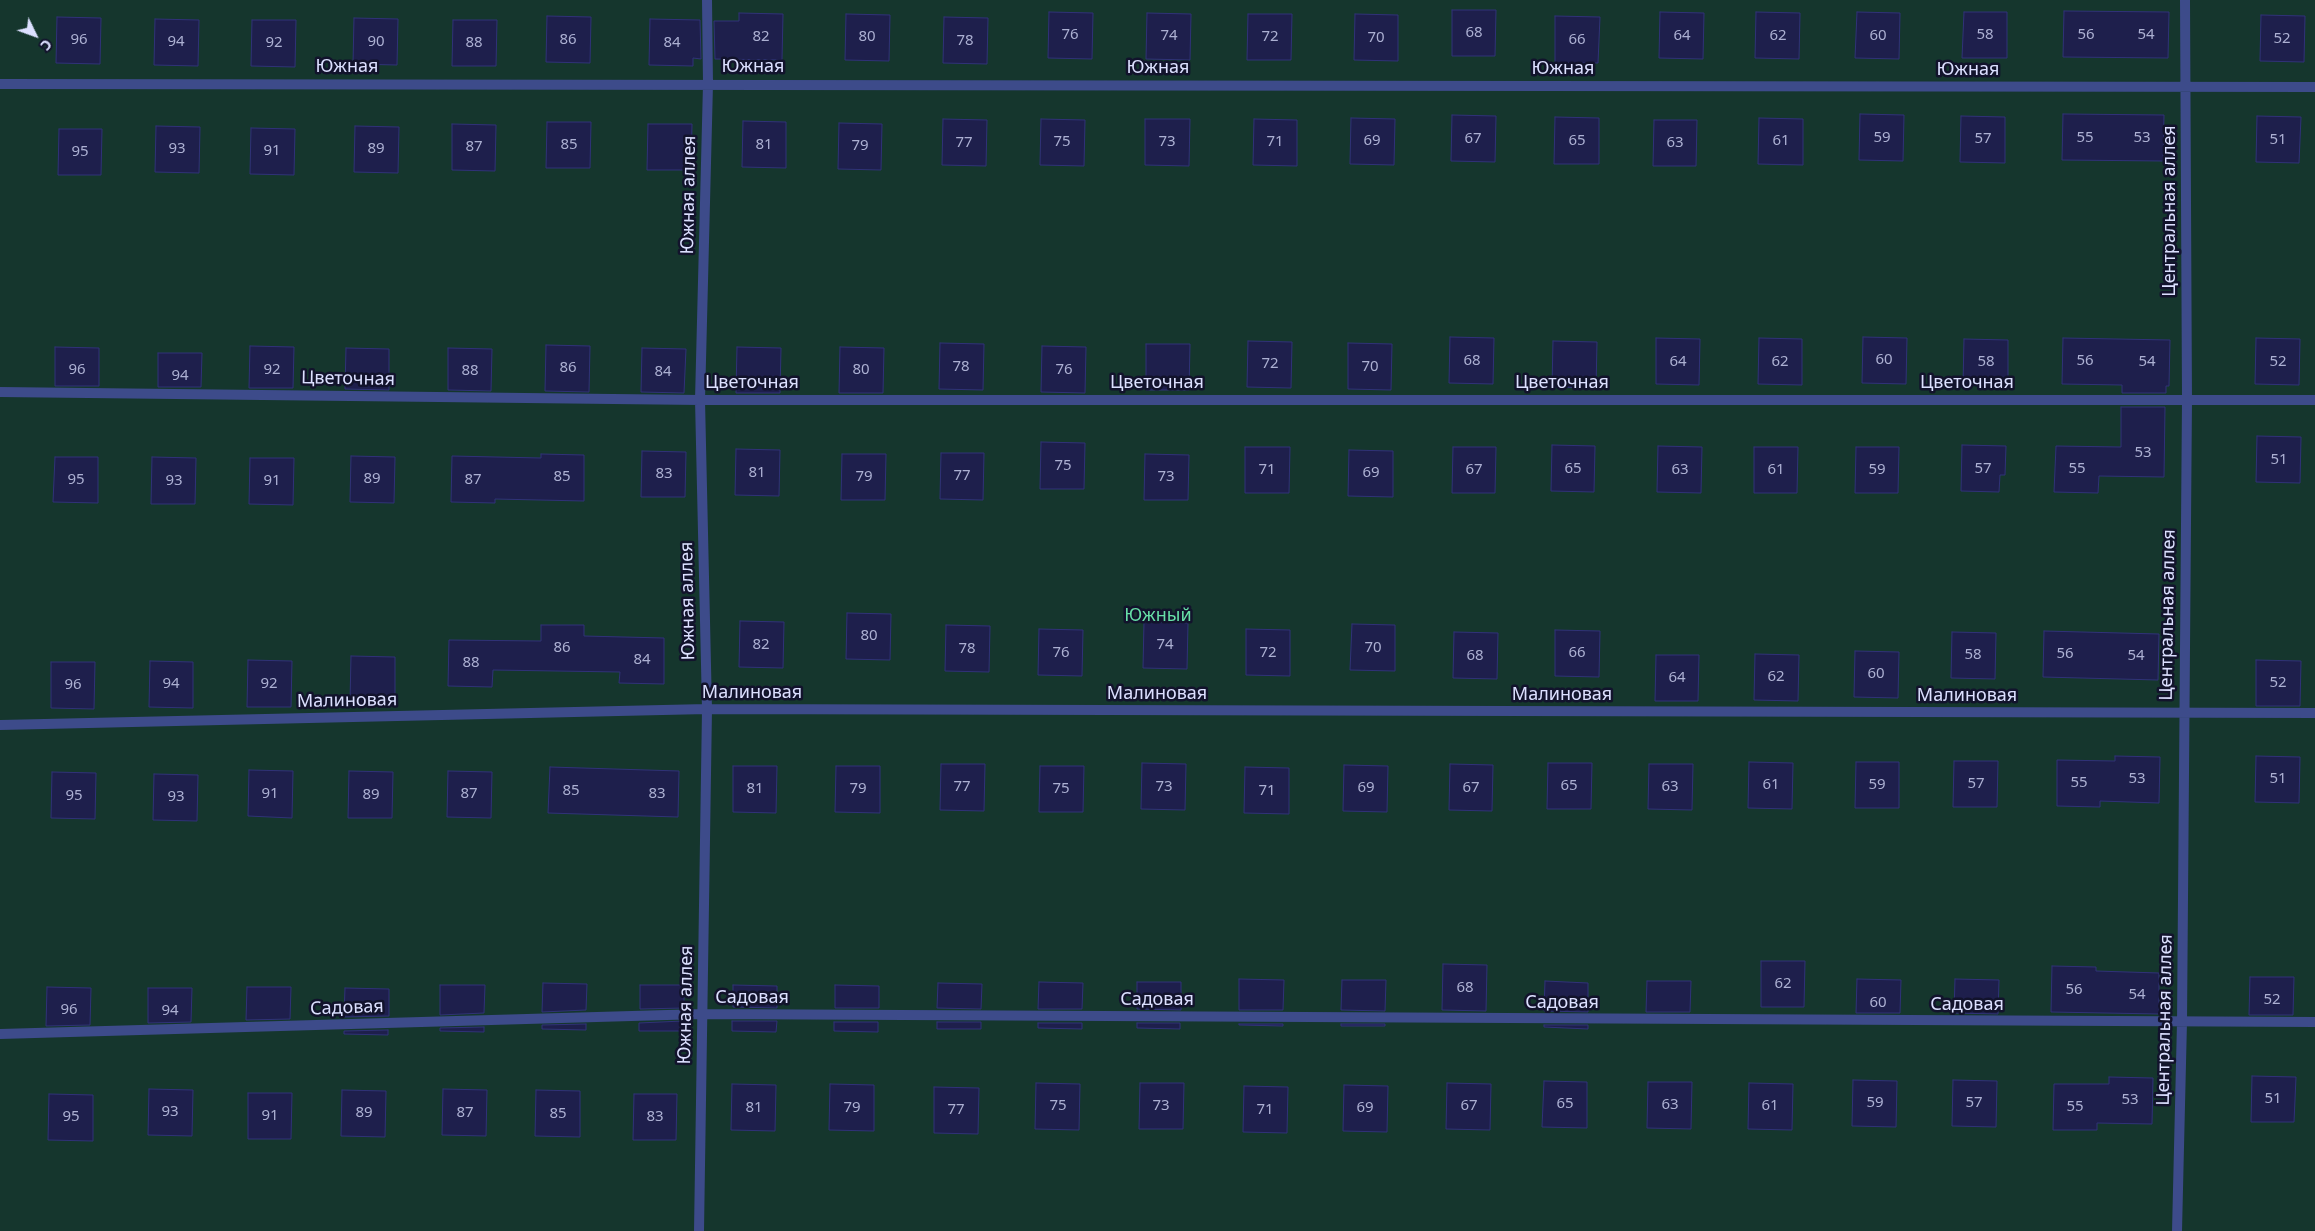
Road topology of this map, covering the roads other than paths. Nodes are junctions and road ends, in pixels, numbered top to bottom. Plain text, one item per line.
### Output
1 (707, 0) edge
2 (2185, 0) edge
3 (0, 84) edge
4 (708, 84) junction
5 (2185, 87) junction
6 (2315, 88) edge
7 (0, 392) edge
8 (2187, 399) junction
9 (700, 400) junction
10 (2315, 400) edge
11 (707, 709) junction
12 (2184, 712) junction
13 (2315, 713) edge
14 (0, 725) edge
15 (702, 1014) junction
16 (2182, 1022) junction
17 (2315, 1022) edge
18 (0, 1034) edge
19 (699, 1231) edge
20 (2177, 1231) edge

1 - 4 street, Южная аллея
2 - 5 street, Центральная аллея
3 - 4 street, Южная
4 - 5 street, Южная
4 - 9 street, Южная аллея
5 - 6 street, Южная
5 - 8 street, Центральная аллея
7 - 9 street, Цветочная
8 - 9 street, Цветочная
8 - 10 street, Цветочная
8 - 12 street, Центральная аллея
9 - 11 street, Южная аллея
11 - 12 street, Малиновая
11 - 14 street, Малиновая
11 - 15 street, Южная аллея
12 - 13 street, Малиновая
12 - 16 street, Центральная аллея
15 - 16 street, Садовая
15 - 18 street, Садовая
15 - 19 street, Южная аллея
16 - 17 street, Садовая
16 - 20 street, Центральная аллея

